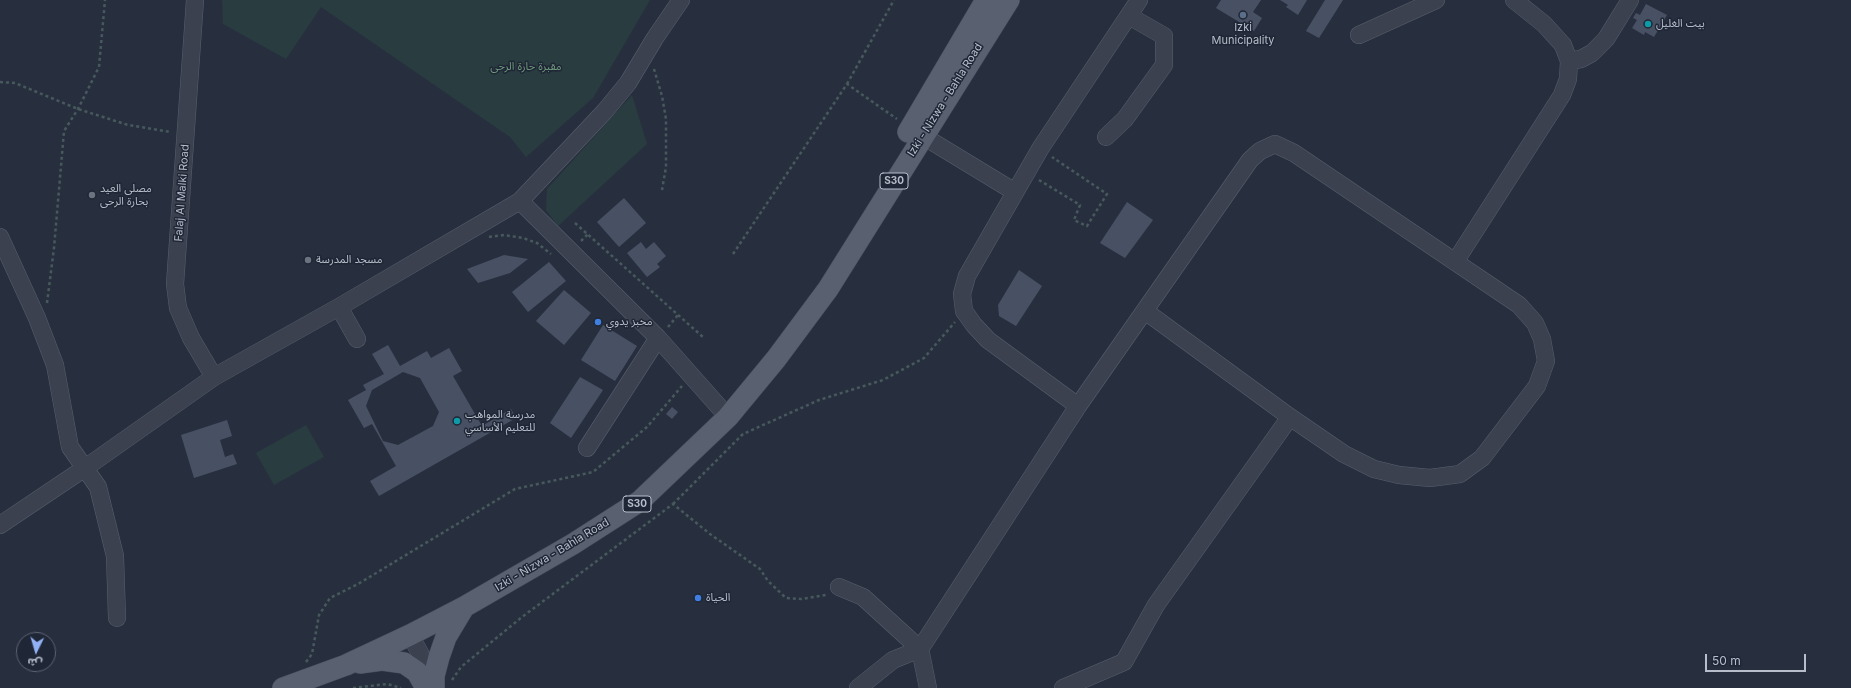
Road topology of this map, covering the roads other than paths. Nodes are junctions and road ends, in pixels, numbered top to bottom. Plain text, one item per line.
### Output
1 (195, 0) edge
2 (681, 0) edge
3 (986, 0) edge
4 (1009, 0) edge
5 (1139, 0) edge
6 (1436, 0) edge
7 (1514, 0) edge
8 (1630, 0) edge
9 (1129, 16) junction
10 (1359, 35) dead end
11 (1569, 62) junction
12 (916, 132) junction
13 (1106, 137) dead end
14 (1015, 192) junction
15 (520, 201) junction
16 (0, 237) edge
17 (1454, 262) junction
18 (339, 307) junction
19 (1145, 311) junction
20 (658, 338) junction
21 (357, 339) dead end
22 (214, 377) junction
23 (1078, 406) junction
24 (728, 416) junction
25 (1290, 417) junction
26 (587, 448) dead end
27 (85, 468) junction
28 (0, 525) edge
29 (839, 587) road end
30 (464, 607) junction
31 (117, 618) dead end
32 (410, 635) junction
33 (920, 650) junction
34 (346, 665) junction
35 (292, 685) edge
36 (442, 685) edge
37 (426, 688) edge
38 (430, 688) edge
39 (858, 688) edge
40 (928, 688) edge
41 (1063, 688) edge

1 - 22 street, Falaj Al Malki Road
2 - 15 street
3 - 12 main road, Izki - Nizwa - Bahla Road / S30
4 - 12 main road, Izki - Nizwa - Bahla Road / S30
5 - 9 street
6 - 10 street
7 - 11 street
8 - 11 street
9 - 13 street
9 - 14 street
11 - 17 street
12 - 14 street
12 - 24 main road, Izki - Nizwa - Bahla Road / S30
14 - 23 street
15 - 18 street
15 - 20 street
16 - 27 street
17 - 19 street
17 - 25 street
18 - 21 street
18 - 22 street
19 - 23 street
19 - 25 street
20 - 24 street
20 - 26 street
22 - 27 street
23 - 33 street
24 - 30 main road, Izki - Nizwa - Bahla Road / S30
25 - 41 street
27 - 28 street
27 - 31 street
29 - 33 street
30 - 32 main road, Izki - Nizwa - Bahla Road / S30
30 - 36 main road
32 - 34 main road, Izki - Nizwa - Bahla Road / S30
32 - 38 street
33 - 39 street
33 - 40 street
34 - 35 main road, Izki - Nizwa - Bahla Road / S30
34 - 37 main road

